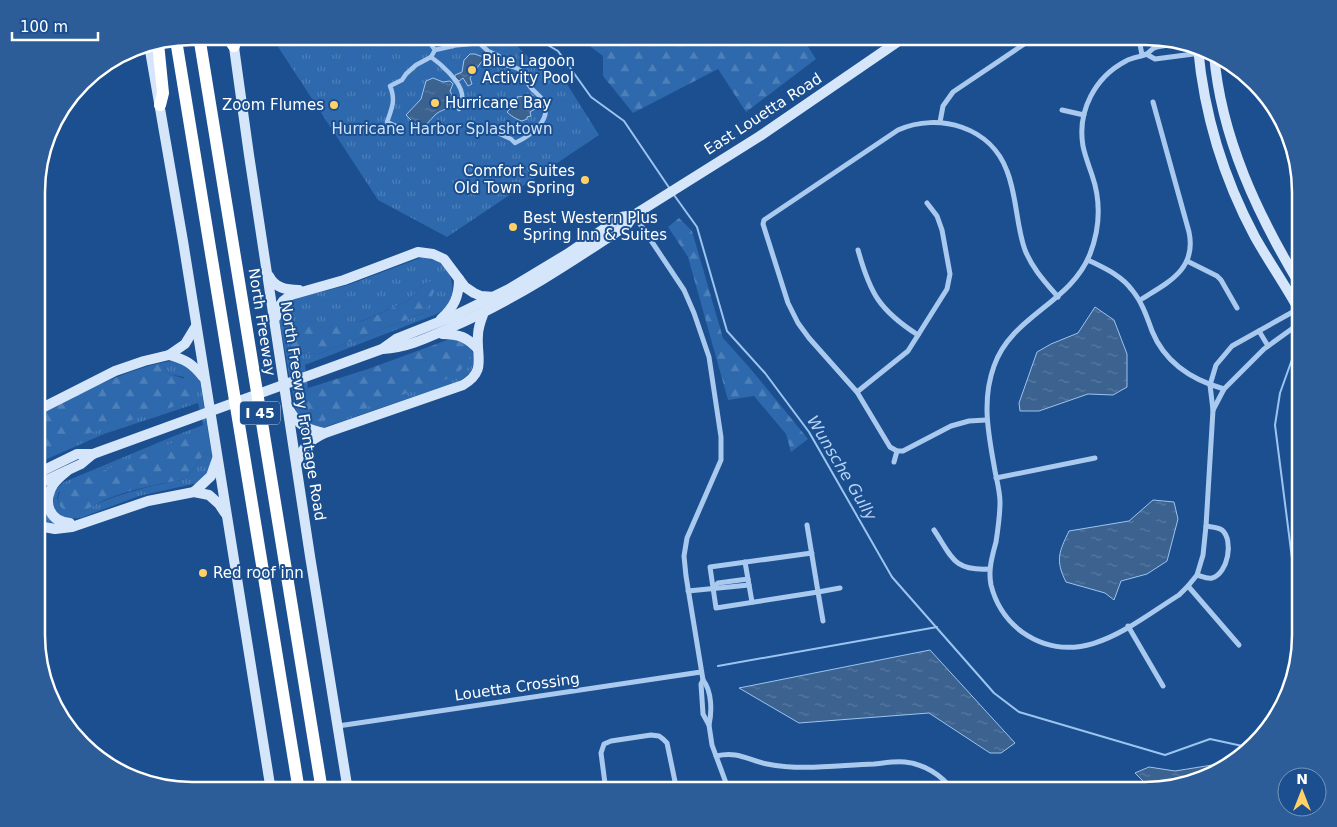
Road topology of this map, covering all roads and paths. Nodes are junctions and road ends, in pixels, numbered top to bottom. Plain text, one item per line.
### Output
1 (199, 45) edge
2 (232, 45) edge
3 (431, 45) edge
4 (458, 45) edge
5 (481, 45) edge
6 (893, 45) edge
7 (1023, 45) edge
8 (1141, 45) edge
9 (177, 46) edge
10 (452, 46) joint
11 (1166, 46) edge
12 (1168, 46) edge
13 (159, 49) edge
14 (435, 50) junction
15 (150, 51) edge
16 (1192, 53) edge
17 (1144, 55) junction
18 (431, 57) junction
19 (1170, 57) junction
20 (1202, 57) edge
21 (1215, 64) edge
22 (1153, 102) dead end
23 (160, 105) junction
24 (459, 109) dead end
25 (1062, 110) dead end
26 (1084, 115) junction
27 (940, 122) junction
28 (396, 126) dead end
29 (491, 130) dead end
30 (927, 203) dead end
31 (634, 214) junction
32 (858, 250) dead end
33 (1088, 260) junction
34 (1187, 261) junction
35 (1292, 271) edge
36 (267, 273) junction
37 (536, 274) junction
38 (459, 279) junction
39 (531, 287) junction
40 (305, 290) junction
41 (1292, 296) edge
42 (494, 297) junction
43 (1058, 297) junction
44 (1140, 300) junction
45 (1237, 308) dead end
46 (484, 312) junction
47 (1292, 313) edge
48 (274, 323) junction
49 (196, 326) junction
50 (436, 329) junction
51 (1292, 329) edge
52 (1259, 331) junction
53 (918, 335) junction
54 (1268, 346) junction
55 (478, 349) junction
56 (170, 355) junction
57 (204, 379) junction
58 (1210, 385) junction
59 (1224, 389) junction
60 (857, 392) junction
61 (45, 406) edge
62 (288, 406) junction
63 (1212, 410) junction
64 (986, 420) junction
65 (325, 433) junction
66 (897, 451) junction
67 (93, 454) junction
68 (217, 456) junction
69 (1095, 458) dead end
70 (894, 462) dead end
71 (296, 463) junction
72 (45, 467) edge
73 (50, 467) junction
74 (45, 470) edge
75 (67, 471) junction
76 (996, 478) junction
77 (45, 481) edge
78 (194, 492) junction
79 (228, 517) junction
80 (86, 522) junction
81 (807, 525) dead end
82 (1206, 526) junction
83 (45, 527) edge
84 (934, 530) dead end
85 (812, 553) junction
86 (746, 564) junction
87 (990, 569) junction
88 (1196, 574) junction
89 (748, 582) junction
90 (1188, 586) junction
91 (713, 588) junction
92 (840, 588) dead end
93 (688, 591) junction
94 (818, 592) junction
95 (752, 602) junction
96 (823, 621) dead end
97 (1128, 626) junction
98 (1239, 645) dead end
99 (701, 672) junction
100 (703, 680) junction
101 (1162, 686) dead end
102 (709, 702) junction
103 (703, 703) junction
104 (709, 725) junction
105 (337, 726) junction
106 (716, 756) junction
107 (270, 782) edge
108 (298, 782) edge
109 (321, 782) edge
110 (346, 782) edge
111 (605, 782) edge
112 (675, 782) edge
113 (726, 782) edge
114 (946, 782) edge

1 - 109 highway, North Freeway / I 45
2 - 36 main road, North Freeway Frontage Road
3 - 14 street
4 - 10 street
5 - 29 street
6 - 31 main road, East Louetta Road
7 - 27 street
8 - 17 street
9 - 108 highway, I 45
10 - 14 street
11 - 17 street
12 - 19 street
13 - 23 highway
14 - 18 street
15 - 23 main road
16 - 19 street
17 - 19 street
17 - 26 street
18 - 24 street
18 - 28 street
20 - 41 main road
21 - 35 main road
22 - 34 street
23 - 49 main road
25 - 26 street
26 - 33 street
27 - 43 street
27 - 60 street
30 - 53 street
31 - 37 main road, East Louetta Road
31 - 39 main road, East Louetta Road
31 - 93 street
32 - 53 street
33 - 43 street
33 - 44 street
34 - 44 street
34 - 45 street
36 - 40 main road
36 - 48 main road, North Freeway Frontage Road
37 - 39 main road
37 - 42 main road, East Louetta Road
38 - 40 main road
38 - 42 main road
38 - 50 main road
39 - 46 main road, East Louetta Road
40 - 48 main road
42 - 50 main road, East Louetta Road
43 - 64 street
44 - 58 street
46 - 50 main road, East Louetta Road
46 - 55 main road
47 - 52 street
48 - 62 main road, North Freeway Frontage Road
49 - 56 main road
49 - 57 main road
50 - 55 main road
50 - 67 main road, East Louetta Road
51 - 54 street
52 - 54 street
52 - 58 street
53 - 60 street
54 - 59 street
55 - 65 main road
56 - 57 main road
56 - 61 main road
57 - 68 main road
58 - 59 street
58 - 63 street
59 - 63 street
60 - 66 street
62 - 65 main road
62 - 71 main road, North Freeway Frontage Road
63 - 82 street
64 - 66 street
64 - 76 street
65 - 71 main road
66 - 70 street
67 - 73 main road
67 - 75 main road
68 - 78 main road
68 - 79 main road
69 - 76 street
71 - 105 main road, North Freeway Frontage Road
72 - 73 main road
73 - 74 main road
75 - 77 main road
75 - 80 main road
76 - 87 street
78 - 79 main road
78 - 80 main road
79 - 107 main road
80 - 83 main road
81 - 85 street
82 - 88 street
82 - 88 street
84 - 87 street
85 - 86 street
85 - 94 street
86 - 89 street
86 - 91 street
87 - 97 street
88 - 90 street
89 - 91 street
89 - 95 street
90 - 97 street
90 - 98 street
91 - 93 street
91 - 95 street
92 - 94 street
93 - 99 street
94 - 95 street
94 - 96 street
97 - 101 street
99 - 100 street
99 - 105 street, Louetta Crossing
100 - 102 street
100 - 103 street
102 - 103 street
102 - 104 street
103 - 104 street
104 - 106 street
105 - 110 main road, North Freeway Frontage Road
106 - 113 street
106 - 114 street
111 - 112 street

